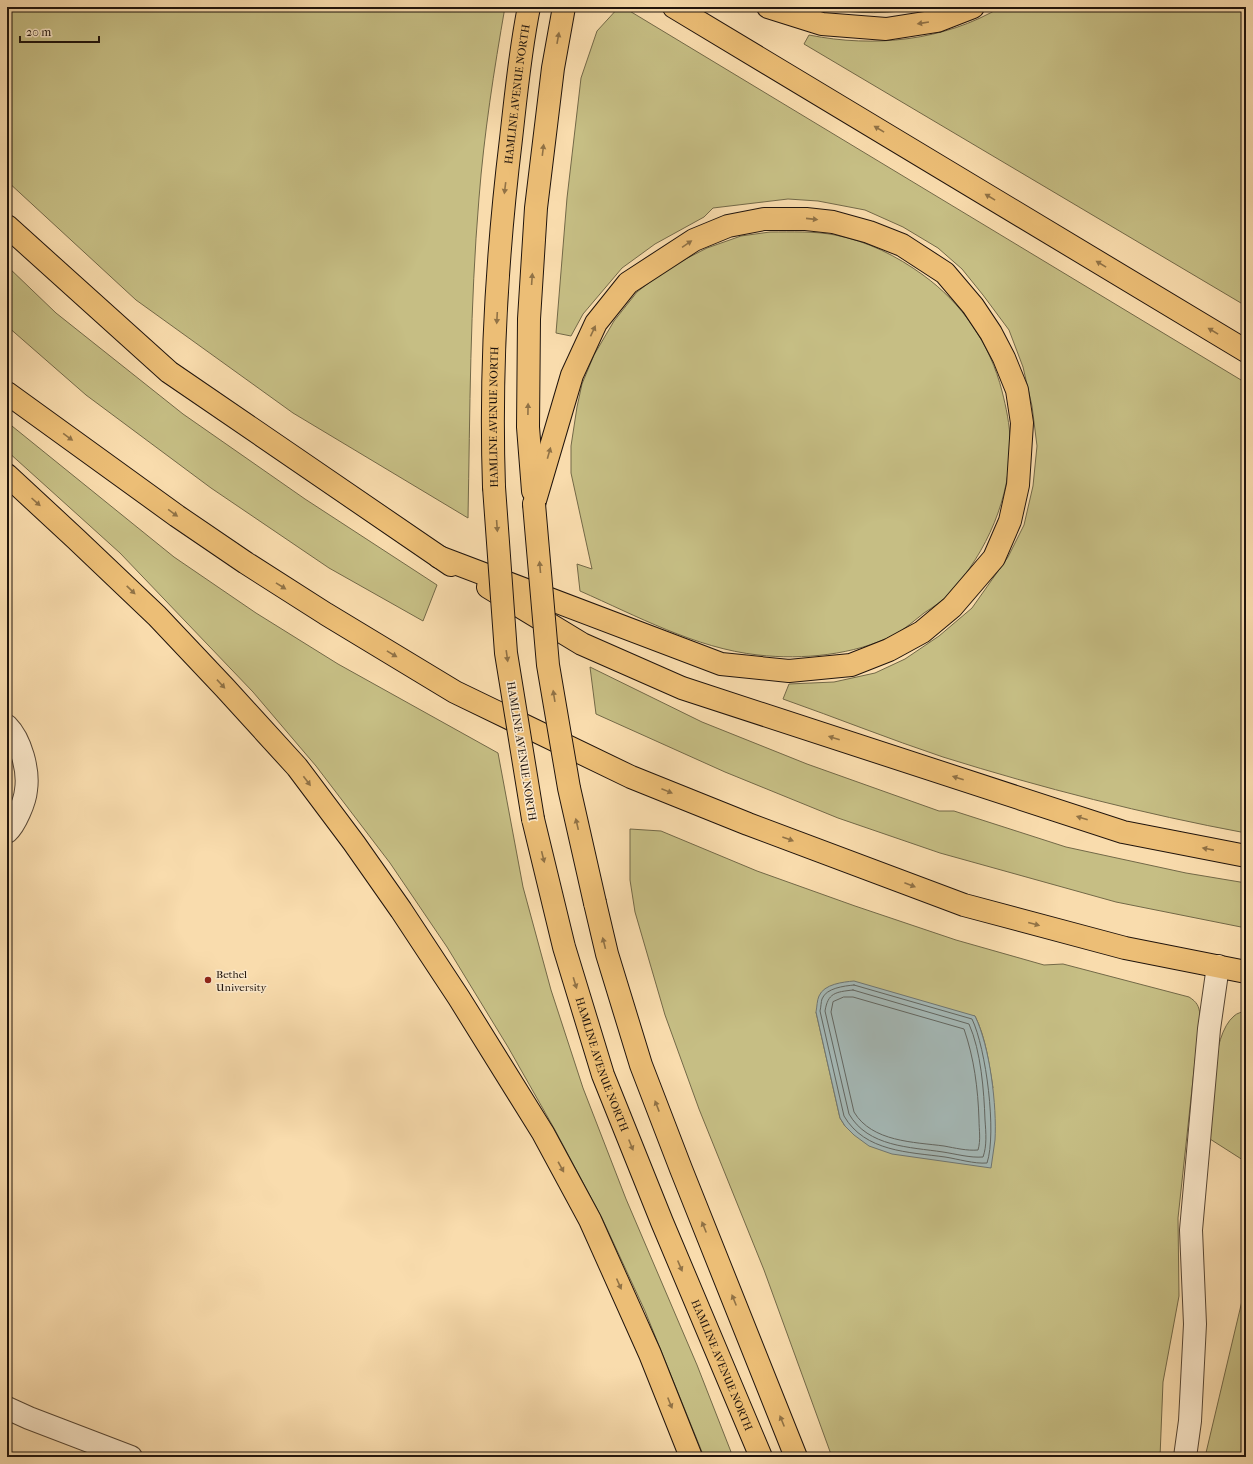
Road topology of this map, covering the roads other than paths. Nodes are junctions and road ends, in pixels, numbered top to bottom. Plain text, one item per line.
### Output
1 (529, 7) edge
2 (564, 7) edge
3 (674, 7) edge
4 (768, 7) edge
5 (973, 7) edge
6 (7, 226) edge
7 (1246, 351) edge
8 (7, 383) edge
9 (7, 393) edge
10 (37, 414) junction
11 (7, 475) edge
12 (534, 504) junction
13 (439, 557) junction
14 (7, 726) edge
15 (7, 832) edge
16 (1246, 856) edge
17 (1218, 966) junction
18 (1246, 972) edge
19 (7, 1408) edge
20 (131, 1457) edge
21 (691, 1457) edge
22 (761, 1457) edge
23 (796, 1457) edge
24 (1185, 1457) edge

1 -> 22 highway, HAMLINE AVENUE NORTH, bridge
12 -> 2 highway
7 -> 3 highway
5 -> 4 highway
6 - 13 highway
8 - 10 highway
9 - 10 highway
10 -> 17 highway
11 -> 21 highway
12 -> 13 highway
23 -> 12 highway, bridge
16 -> 13 highway
14 - 15 street
17 - 18 highway
17 - 24 street
19 - 20 street

